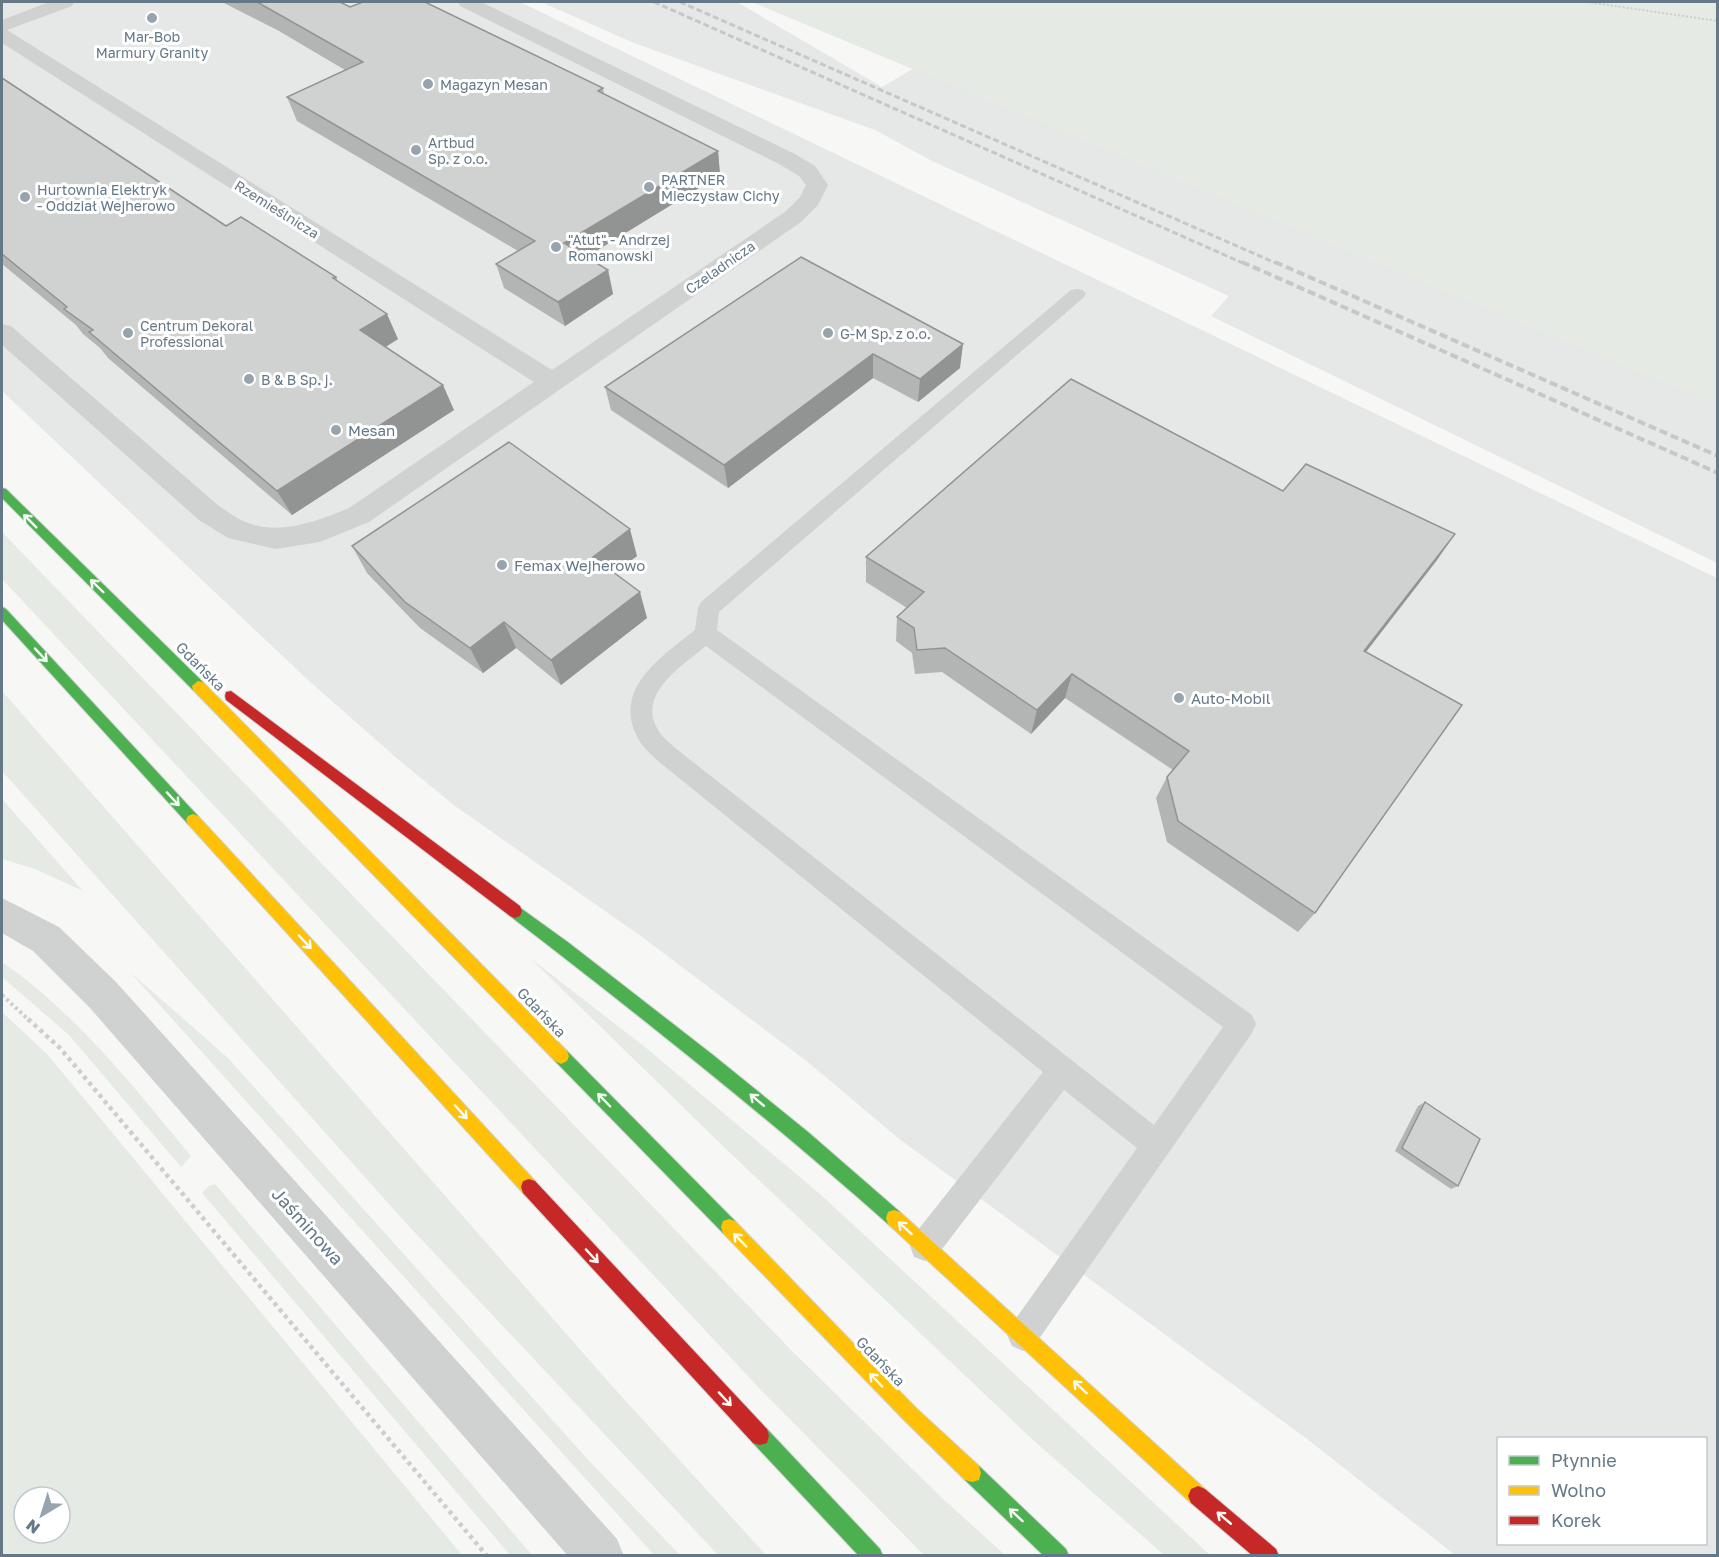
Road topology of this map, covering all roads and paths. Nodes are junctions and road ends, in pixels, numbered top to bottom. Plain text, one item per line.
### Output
1 (65, 2) edge
2 (467, 2) edge
3 (1587, 2) edge
4 (1718, 21) edge
5 (2, 26) edge
6 (2, 35) edge
7 (1077, 294) dead end
8 (2, 332) edge
9 (552, 382) junction
10 (2, 492) edge
11 (2, 612) edge
12 (135, 622) junction
13 (706, 634) junction
14 (2, 914) edge
15 (2, 995) edge
16 (1062, 1070) junction
17 (1156, 1145) junction
18 (925, 1246) junction
19 (1023, 1335) junction
20 (487, 1556) edge
21 (600, 1556) edge
22 (873, 1556) edge
23 (1059, 1556) edge
24 (1269, 1556) edge

1 - 5 street
2 - 9 street, Czeladnicza
3 - 4 path
6 - 9 street, Rzemieślnicza
7 - 13 lane
8 - 9 street, Czeladnicza
12 -> 10 main road, Gdańska
11 -> 22 main road
18 -> 12 main road
23 -> 12 main road, Gdańska
13 - 16 lane
13 - 17 lane
14 - 21 street, Jaśminowa
15 - 20 path
16 - 17 lane
16 - 18 lane
17 - 19 lane
18 - 19 main road
24 -> 19 main road

